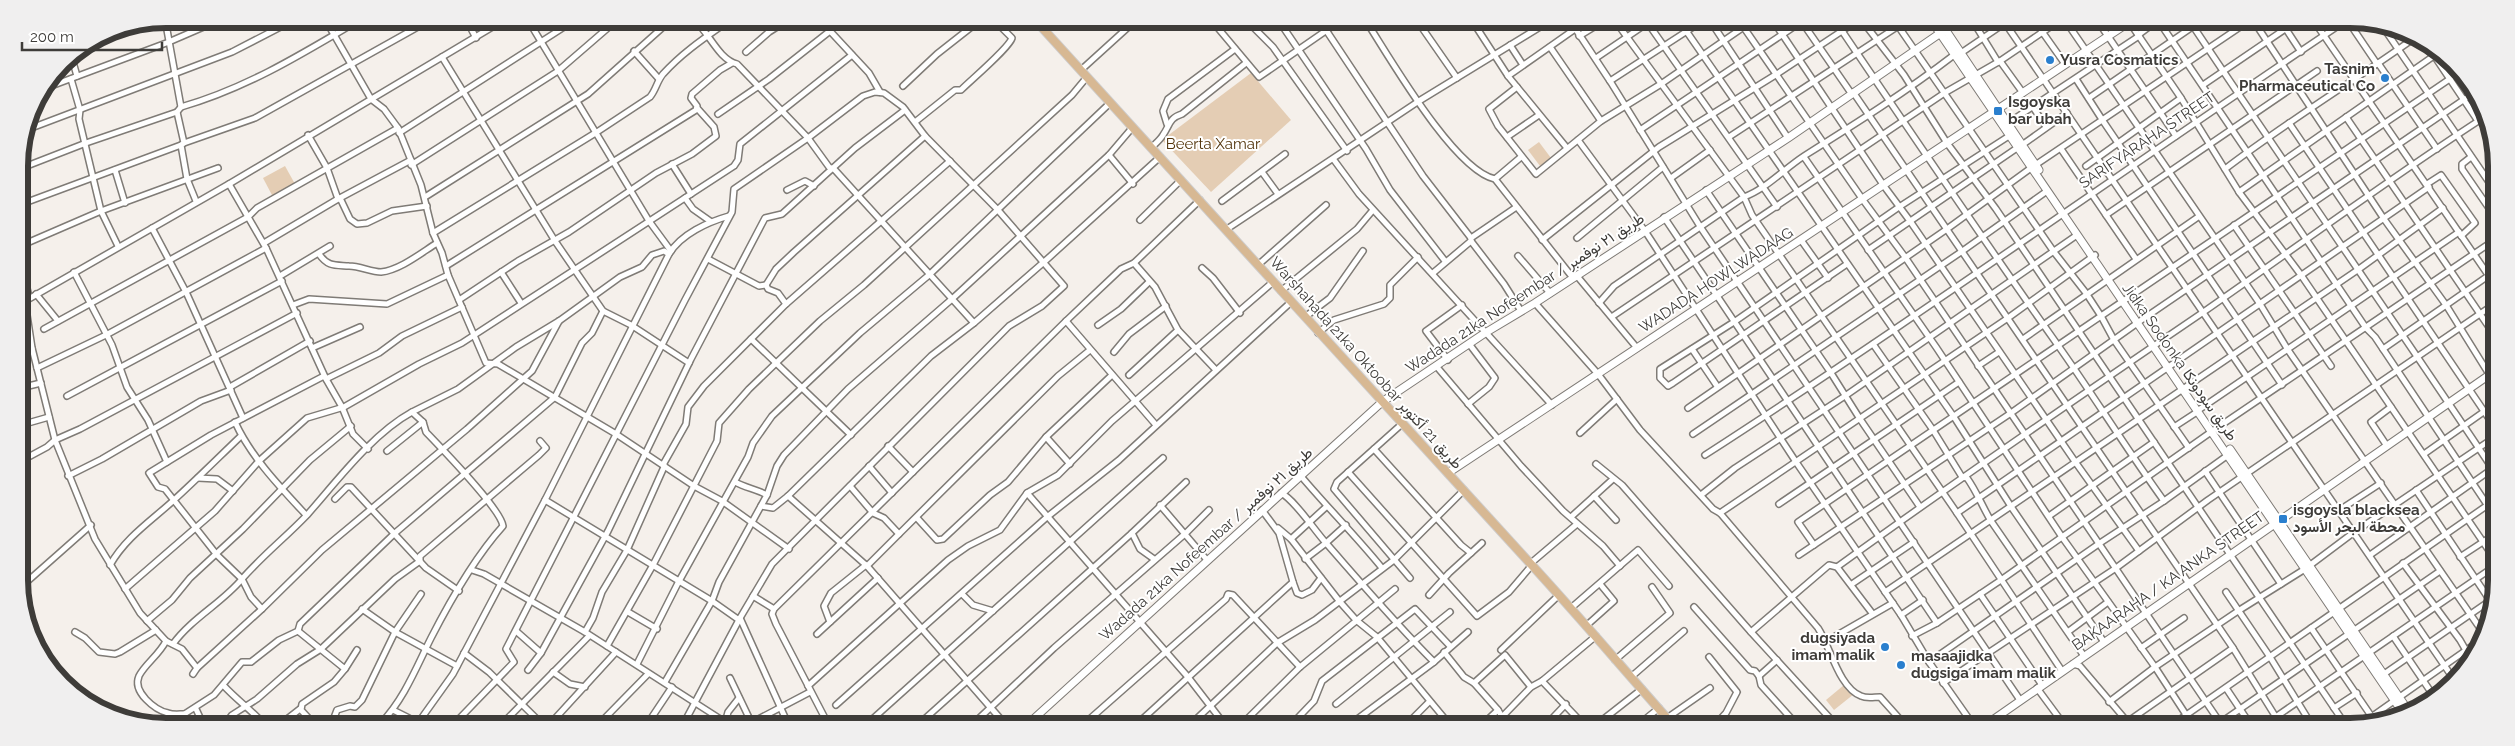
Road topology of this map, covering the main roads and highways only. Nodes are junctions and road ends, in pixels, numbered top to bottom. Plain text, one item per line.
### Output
1 (1042, 28) edge
2 (1666, 718) edge

1 - 2 main road, Warshahada 21ka Oktoobar طريق 21 أكتوبر

